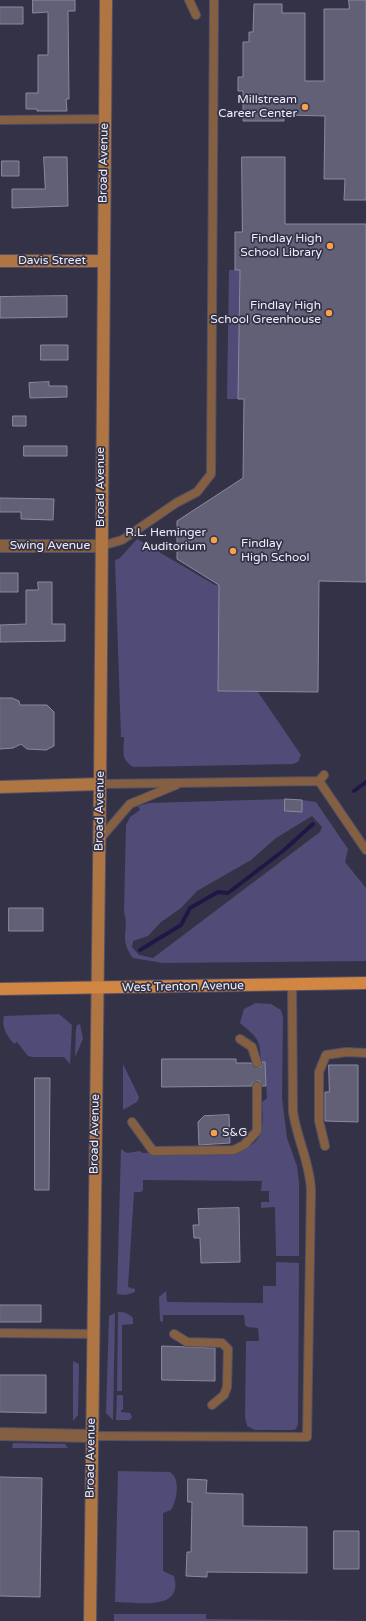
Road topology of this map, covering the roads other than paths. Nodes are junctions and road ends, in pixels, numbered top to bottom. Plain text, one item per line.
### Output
1 (106, 0) edge
2 (189, 0) edge
3 (214, 0) edge
4 (196, 15) dead end
5 (105, 119) junction
6 (0, 120) edge
7 (0, 261) edge
8 (103, 261) junction
9 (0, 546) edge
10 (101, 546) junction
11 (180, 783) junction
12 (100, 784) junction
13 (0, 787) edge
14 (363, 839) edge
15 (99, 840) junction
16 (366, 850) edge
17 (366, 983) edge
18 (292, 985) junction
19 (97, 988) junction
20 (0, 989) edge
21 (240, 1039) dead end
22 (366, 1052) edge
23 (257, 1063) dead end
24 (258, 1086) dead end
25 (132, 1122) dead end
26 (325, 1146) dead end
27 (0, 1333) edge
28 (93, 1334) junction
29 (174, 1334) dead end
30 (212, 1405) dead end
31 (0, 1434) edge
32 (92, 1436) junction
33 (90, 1621) edge

1 - 5 main road, Broad Avenue
2 - 4 lane
3 - 10 lane
5 - 6 lane
5 - 8 main road, Broad Avenue
7 - 8 main road, Davis Street
8 - 10 main road, Broad Avenue
9 - 10 street, Swing Avenue
10 - 12 main road, Broad Avenue
11 - 12 lane
11 - 14 lane
11 - 15 lane
12 - 13 main road
12 - 15 main road, Broad Avenue
14 - 16 lane
15 - 19 main road, Broad Avenue
17 - 18 main road, West Trenton Avenue
18 - 19 main road, West Trenton Avenue
18 - 32 lane
19 - 20 main road, West Trenton Avenue
19 - 28 main road, Broad Avenue
21 - 23 lane
22 - 26 lane
24 - 25 lane
27 - 28 lane
28 - 32 main road, Broad Avenue
29 - 30 lane
31 - 32 street
32 - 33 main road, Broad Avenue

